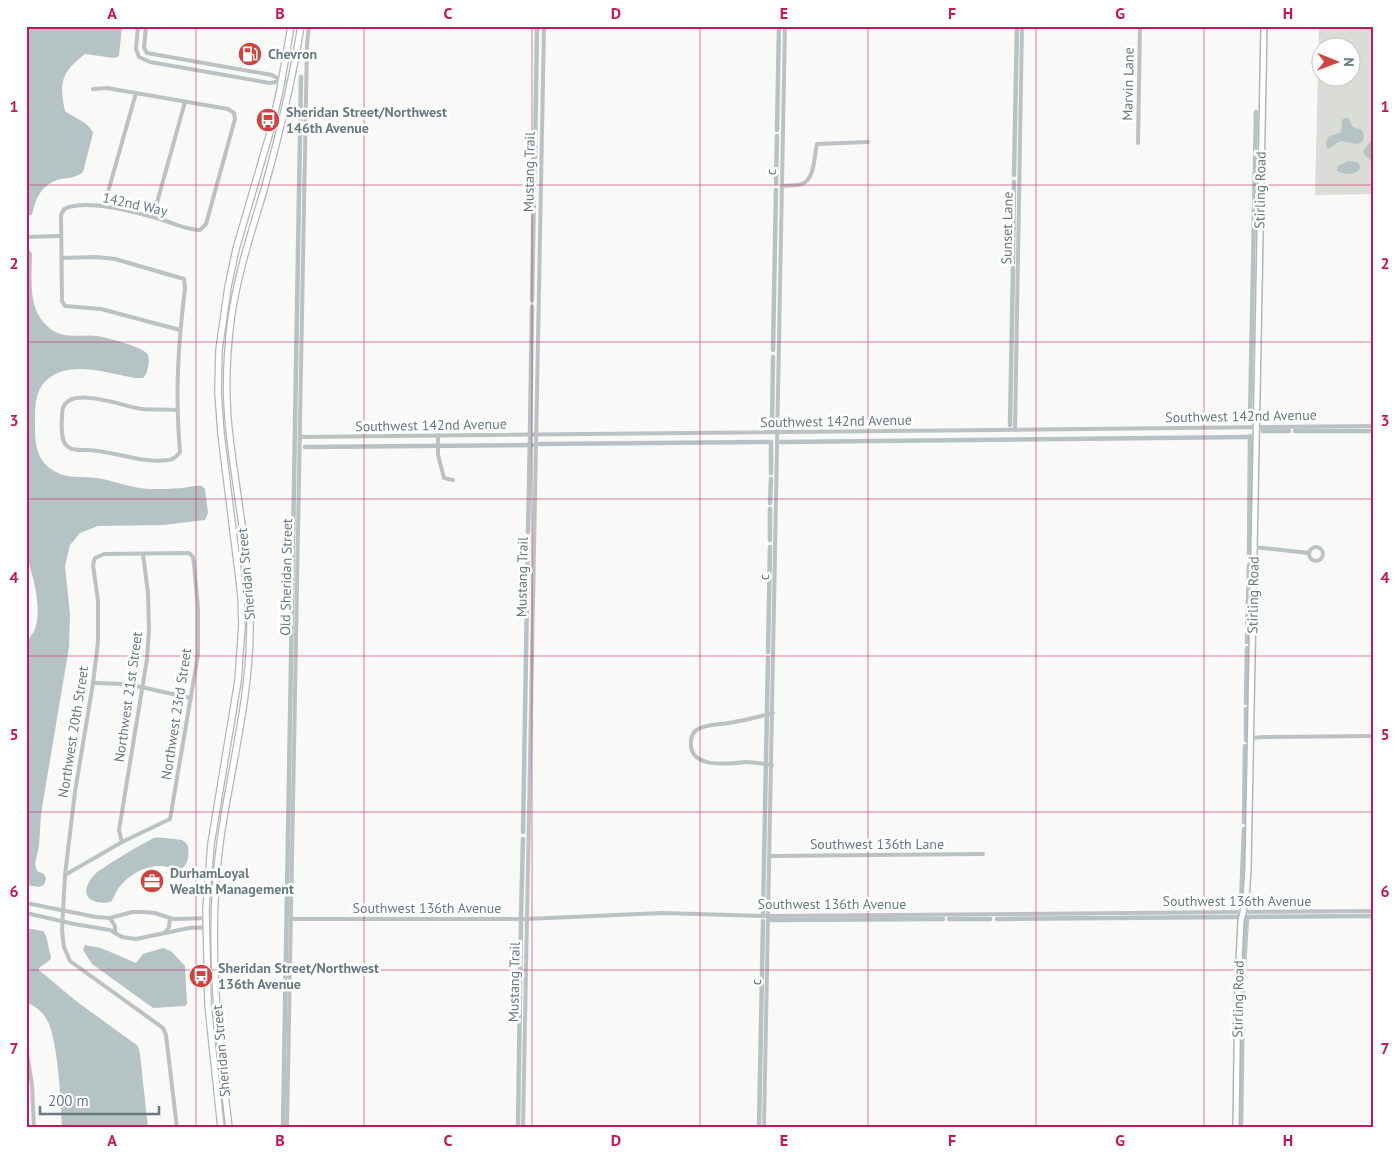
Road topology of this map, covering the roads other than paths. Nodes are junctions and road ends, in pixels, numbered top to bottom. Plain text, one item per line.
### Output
1 (138, 26) edge
2 (146, 26) edge
3 (291, 26) edge
4 (301, 26) edge
5 (309, 26) edge
6 (544, 26) edge
7 (785, 26) edge
8 (1022, 26) edge
9 (1140, 26) edge
10 (1262, 26) edge
11 (282, 81) junction
12 (292, 82) junction
13 (92, 89) dead end
14 (136, 93) junction
15 (185, 102) junction
16 (868, 142) dead end
17 (1138, 142) dead end
18 (782, 186) junction
19 (104, 206) junction
20 (153, 217) junction
21 (60, 236) junction
22 (26, 237) edge
23 (62, 258) junction
24 (180, 330) junction
25 (176, 410) junction
26 (1373, 426) edge
27 (1256, 427) junction
28 (1015, 430) junction
29 (777, 432) junction
30 (536, 435) junction
31 (438, 436) junction
32 (300, 438) junction
33 (453, 480) dead end
34 (1253, 547) junction
35 (1309, 553) dead end
36 (143, 554) junction
37 (93, 683) junction
38 (142, 687) junction
39 (192, 698) junction
40 (772, 713) junction
41 (1373, 736) edge
42 (1250, 738) junction
43 (767, 765) junction
44 (122, 842) junction
45 (983, 854) dead end
46 (770, 856) junction
47 (65, 875) junction
48 (26, 903) edge
49 (63, 910) junction
50 (1373, 911) edge
51 (26, 913) edge
52 (1244, 913) junction
53 (768, 916) junction
54 (110, 918) junction
55 (170, 918) junction
56 (206, 918) junction
57 (214, 918) junction
58 (291, 919) junction
59 (526, 919) junction
60 (63, 921) junction
61 (214, 927) junction
62 (206, 928) junction
63 (115, 933) junction
64 (165, 933) junction
65 (26, 1048) edge
66 (34, 1128) edge
67 (177, 1128) edge
68 (221, 1128) edge
69 (229, 1128) edge
70 (288, 1128) edge
71 (523, 1128) edge
72 (764, 1128) edge
73 (1236, 1128) edge

1 - 11 street
2 - 11 street
3 - 11 main road, Sheridan Street
4 - 12 main road, Sheridan Street
5 - 32 street, Old Sheridan Street
6 - 30 street, Mustang Trail
7 - 18 street, c
8 - 28 street, Sunset Lane
9 - 17 street, Marvin Lane
10 - 27 street, Stirling Road
11 - 12 street
11 - 56 main road, Sheridan Street
12 - 57 main road, Sheridan Street
13 - 14 street
14 - 15 street
14 - 19 street
15 - 20 street
15 - 20 street, 142nd Way
16 - 18 street
18 - 29 street, c
19 - 20 street, 142nd Way
19 - 21 street, 142nd Way
21 - 22 street
21 - 23 street
23 - 24 street
23 - 24 street
24 - 25 street
25 - 25 street
26 - 27 street, Southwest 142nd Avenue
27 - 28 street, Southwest 142nd Avenue
27 - 34 street, Stirling Road
28 - 29 street, Southwest 142nd Avenue
29 - 30 street, Southwest 142nd Avenue
29 - 40 street, c
30 - 31 street, Southwest 142nd Avenue
30 - 59 street, Mustang Trail
31 - 32 street, Southwest 142nd Avenue
31 - 33 street
32 - 58 street, Old Sheridan Street
34 - 35 street
34 - 42 street, Stirling Road
36 - 37 street, Northwest 20th Street
36 - 38 street, Northwest 21st Street
36 - 39 street, Northwest 23rd Street
37 - 38 street
37 - 47 street, Northwest 20th Street
38 - 39 street
38 - 44 street, Northwest 21st Street
39 - 44 street, Northwest 23rd Street
40 - 43 street, c
40 - 43 street
41 - 42 street
42 - 52 street, Stirling Road
43 - 46 street, c
44 - 47 street
45 - 46 street, Southwest 136th Lane
46 - 53 street, c
47 - 49 street, Northwest 20th Street
48 - 49 street
49 - 54 street
49 - 60 street
50 - 52 street, Southwest 136th Avenue
51 - 60 street
52 - 53 street, Southwest 136th Avenue
52 - 73 street, Stirling Road
53 - 59 street, Southwest 136th Avenue
53 - 72 street, c
54 - 55 street
54 - 63 street
55 - 56 street
55 - 64 street
56 - 57 street
56 - 62 main road, Sheridan Street
57 - 61 main road, Sheridan Street
58 - 59 street, Southwest 136th Avenue
58 - 70 street, Old Sheridan Street
59 - 71 street, Mustang Trail
60 - 63 street
60 - 67 street
61 - 62 street
61 - 69 main road, Sheridan Street
62 - 64 street
62 - 68 main road, Sheridan Street
63 - 64 street
65 - 66 street

